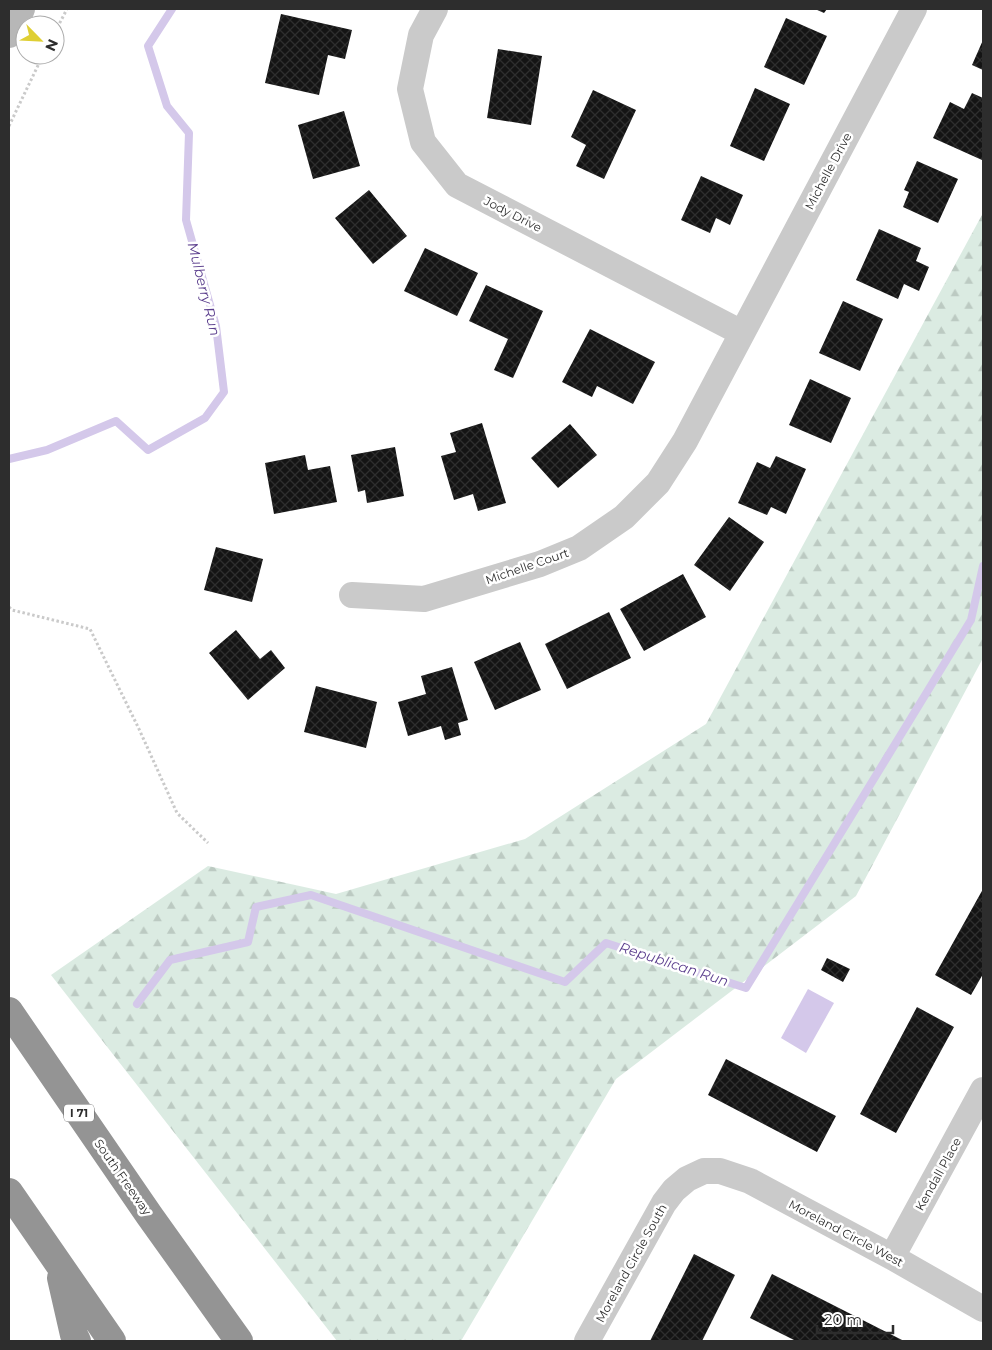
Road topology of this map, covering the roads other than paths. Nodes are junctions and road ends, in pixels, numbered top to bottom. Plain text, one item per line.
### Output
1 (21, 9) edge
2 (435, 9) edge
3 (914, 9) edge
4 (9, 34) edge
5 (742, 333) junction
6 (352, 594) dead end
7 (9, 1010) edge
8 (983, 1090) edge
9 (704, 1171) joint
10 (9, 1192) edge
11 (892, 1257) junction
12 (58, 1264) junction
13 (983, 1309) edge
14 (77, 1341) edge
15 (112, 1341) edge
16 (239, 1341) edge
17 (587, 1341) edge

1 - 4 street
2 - 5 street, Jody Drive
3 - 5 street, Michelle Drive
5 - 6 street, Michelle Court
7 - 16 highway, South Freeway / I 71
8 - 11 street, Kendall Place
9 - 11 street, Moreland Circle West
9 - 17 street, Moreland Circle South
10 - 12 highway
11 - 13 street, Moreland Circle West
12 - 14 highway
12 - 15 highway

